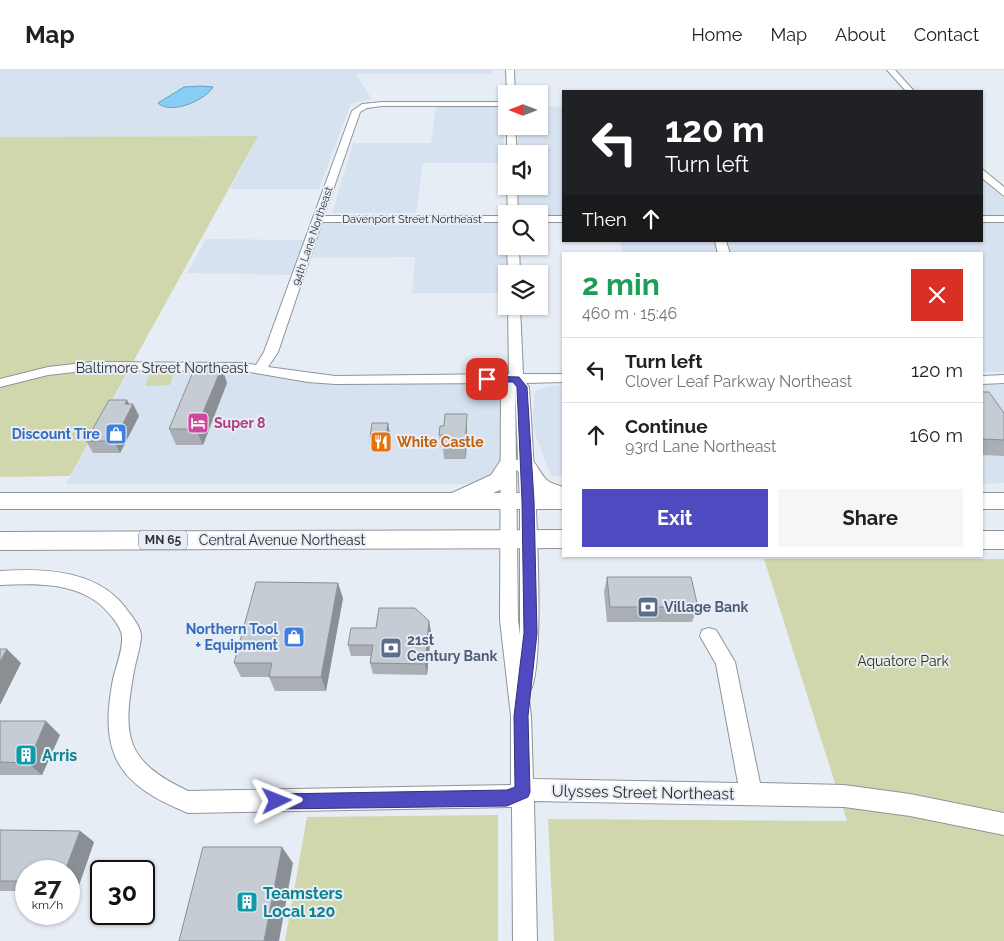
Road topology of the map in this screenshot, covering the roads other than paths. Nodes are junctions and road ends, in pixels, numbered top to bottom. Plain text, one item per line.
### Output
1 (510, 70) edge
2 (891, 70) edge
3 (511, 85) edge
4 (909, 90) edge
5 (498, 104) edge
6 (983, 173) edge
7 (999, 183) edge
8 (1004, 193) edge
9 (318, 219) junction
10 (498, 219) edge
11 (548, 219) edge
12 (562, 219) edge
13 (983, 219) edge
14 (1004, 219) edge
15 (514, 315) edge
16 (260, 369) junction
17 (562, 378) edge
18 (983, 378) edge
19 (516, 379) junction
20 (1004, 379) edge
21 (0, 383) edge
22 (517, 465) junction
23 (562, 496) edge
24 (0, 501) edge
25 (447, 501) junction
26 (518, 501) junction
27 (562, 501) edge
28 (983, 501) edge
29 (1004, 501) edge
30 (518, 539) junction
31 (0, 540) edge
32 (562, 540) edge
33 (983, 540) edge
34 (1004, 540) edge
35 (0, 578) edge
36 (709, 636) dead end
37 (522, 792) junction
38 (752, 794) junction
39 (1004, 824) edge
40 (525, 941) edge

1 - 3 street
2 - 4 street
5 - 9 street, 94th Lane Northeast
6 - 7 street
7 - 8 street
9 - 10 street, Davenport Street Northeast
9 - 16 street, 94th Lane Northeast
11 - 12 street
13 - 14 street
15 - 19 street
16 - 19 street, Baltimore Street Northeast
16 - 21 street, Baltimore Street Northeast
17 - 19 street, Baltimore Street Northeast
18 - 20 street
19 - 22 street
22 - 23 highway
22 - 25 highway
22 - 26 street
24 - 25 highway
25 - 26 highway
26 - 27 highway
26 - 30 street
28 - 29 highway
30 - 31 highway, Central Avenue Northeast / MN 65
30 - 32 highway, Central Avenue Northeast / MN 65
30 - 37 street
33 - 34 highway
35 - 37 street, Ulysses Street Northeast
36 - 38 street
37 - 38 street, Ulysses Street Northeast
37 - 40 street
38 - 39 street, Ulysses Street Northeast

